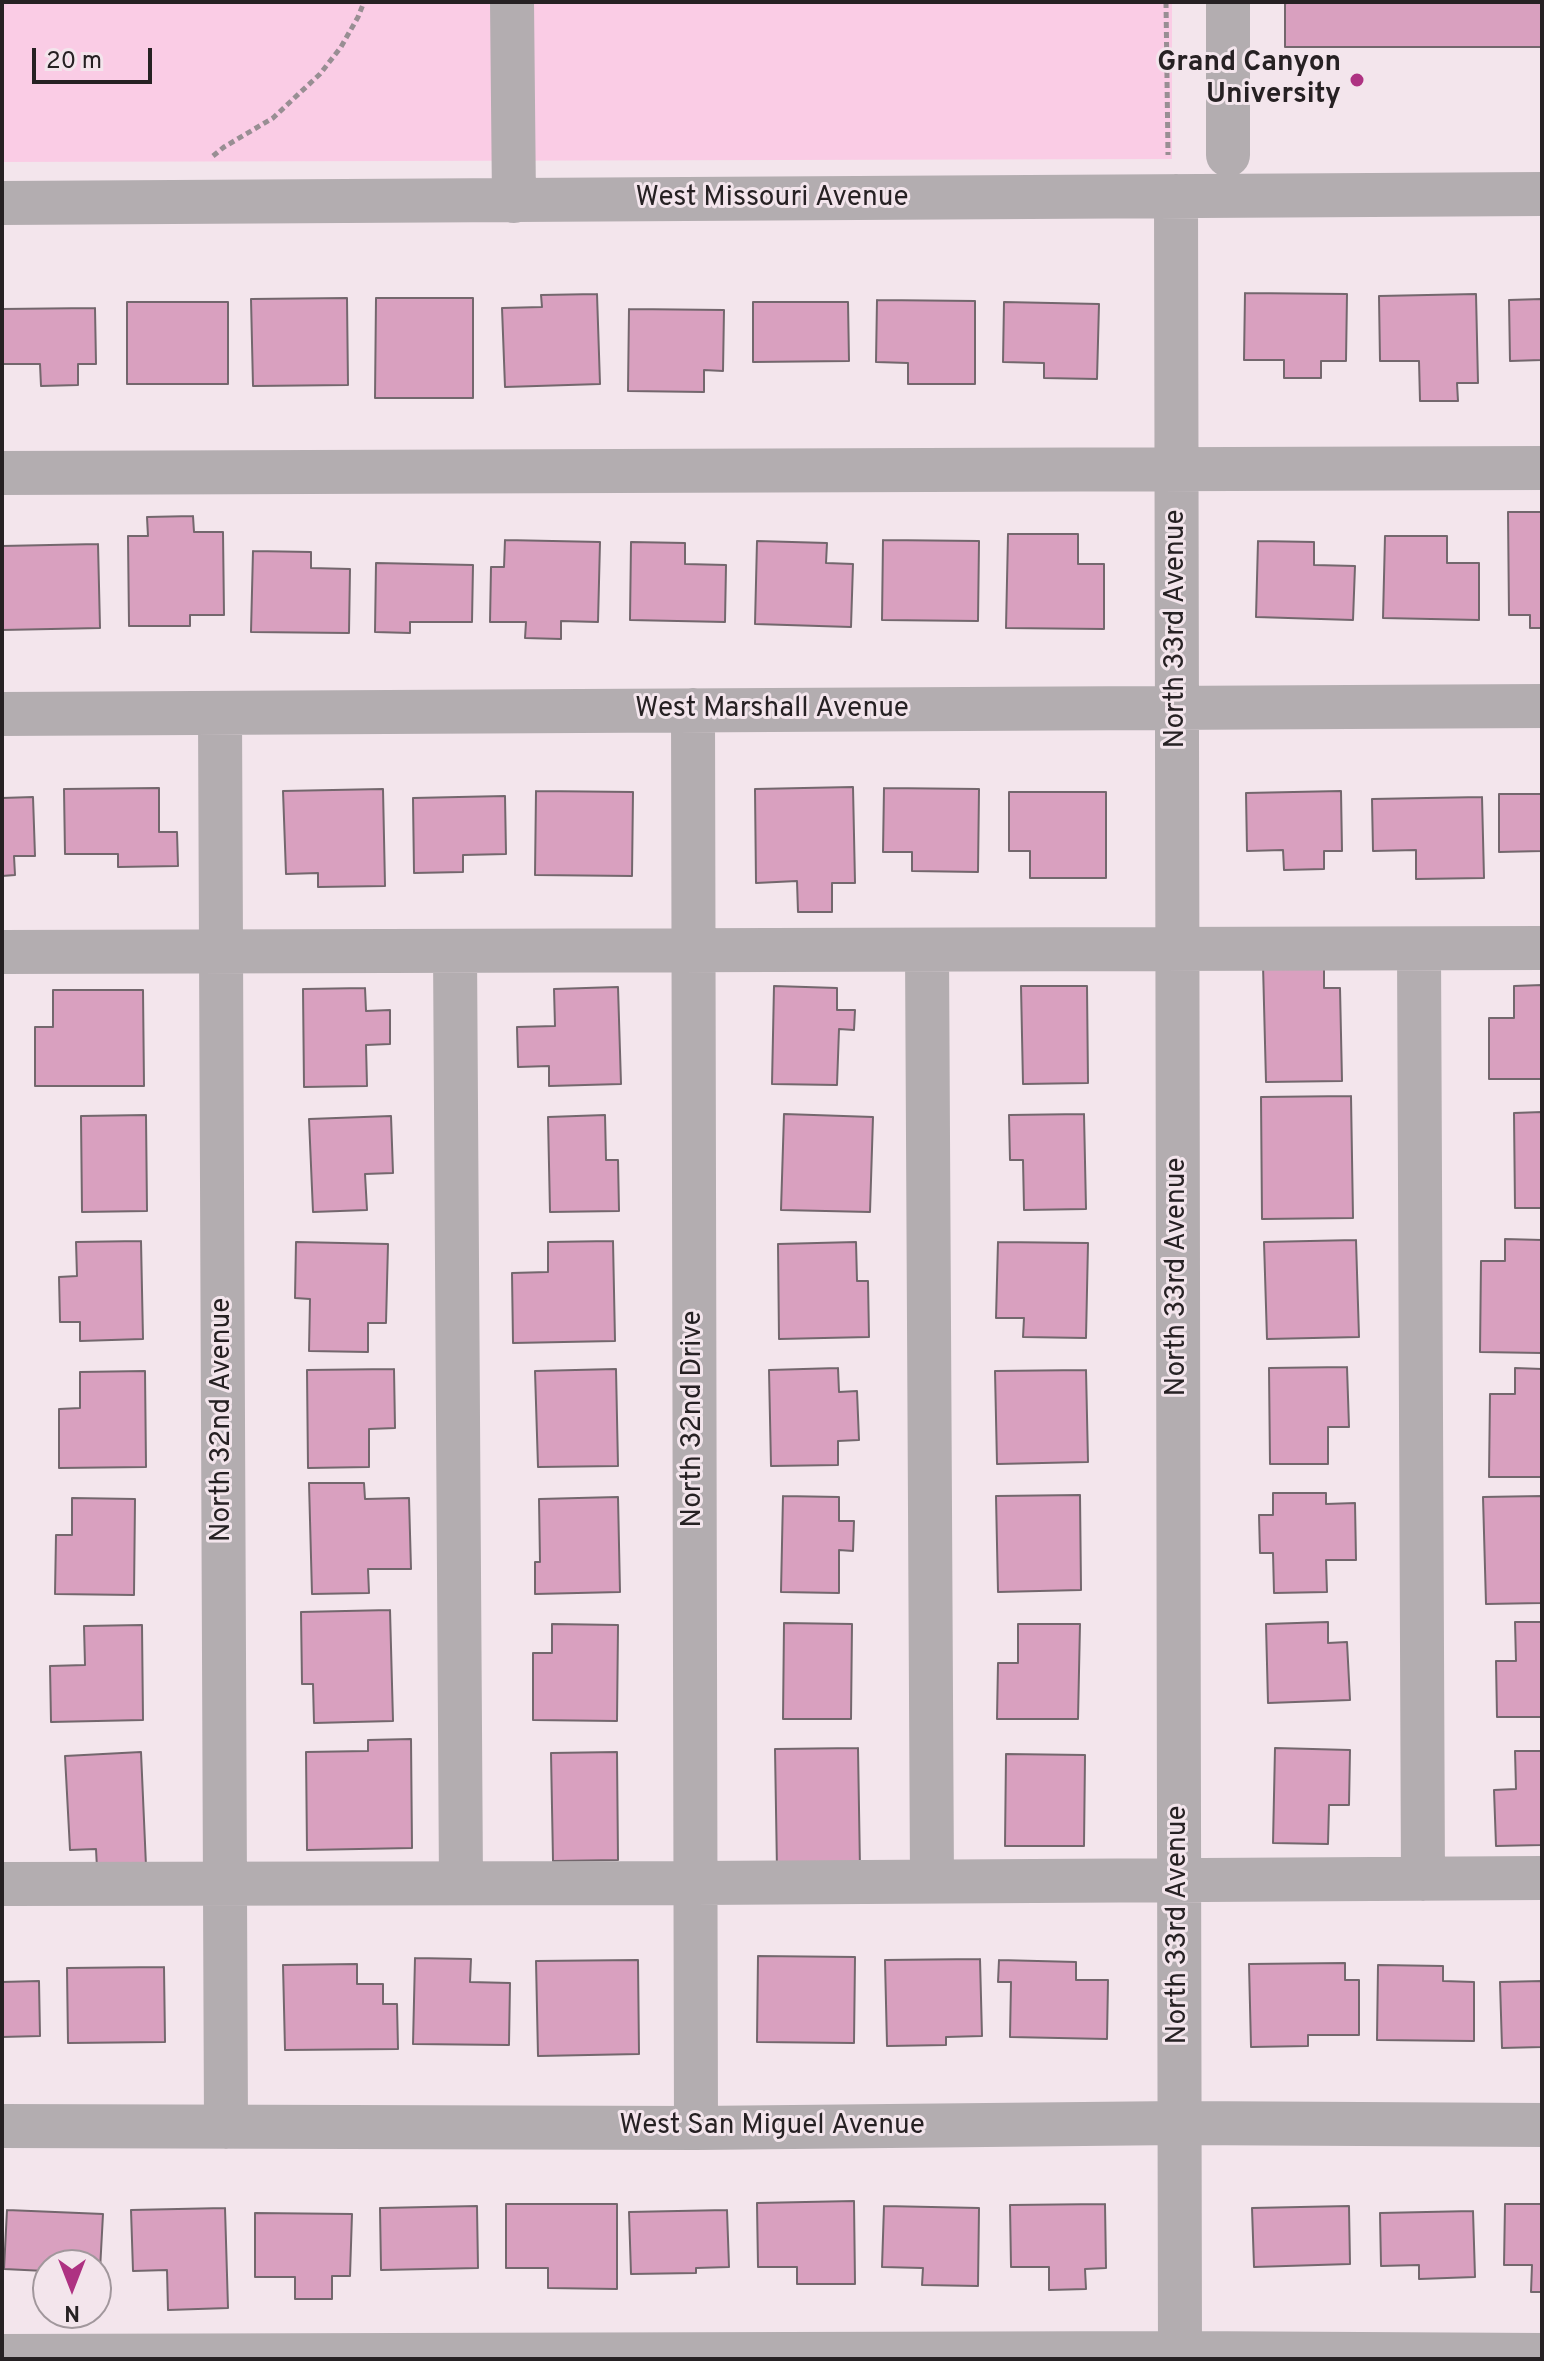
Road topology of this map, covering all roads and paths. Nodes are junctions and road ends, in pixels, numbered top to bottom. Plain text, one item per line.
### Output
1 (364, 2) edge
2 (512, 2) edge
3 (1166, 2) edge
4 (1228, 2) edge
5 (1228, 135) dead end
6 (213, 156) dead end
7 (1172, 176) junction
8 (1542, 194) edge
9 (514, 201) junction
10 (2, 203) edge
11 (1542, 468) edge
12 (1177, 469) junction
13 (2, 473) edge
14 (1542, 706) edge
15 (1178, 708) junction
16 (693, 710) junction
17 (220, 713) junction
18 (2, 714) edge
19 (1542, 948) edge
20 (1178, 949) junction
21 (1419, 949) junction
22 (927, 950) junction
23 (455, 951) junction
24 (693, 951) junction
25 (2, 952) edge
26 (221, 952) junction
27 (1542, 1878) edge
28 (1179, 1879) junction
29 (1423, 1879) junction
30 (932, 1881) junction
31 (225, 1883) junction
32 (461, 1883) junction
33 (695, 1883) junction
34 (2, 1884) edge
35 (1180, 2123) junction
36 (1542, 2125) edge
37 (2, 2126) edge
38 (226, 2127) junction
39 (696, 2128) junction
40 (1542, 2355) edge
41 (2, 2356) edge
42 (1180, 2356) edge

1 - 6 path
2 - 9 street
3 - 7 path
4 - 5 street
7 - 8 street, West Missouri Avenue
7 - 9 street, West Missouri Avenue
7 - 12 street, North 33rd Avenue
9 - 10 street, West Missouri Avenue
11 - 12 street
12 - 13 street
12 - 15 street, North 33rd Avenue
14 - 15 street, West Marshall Avenue
15 - 16 street, West Marshall Avenue
15 - 20 street, North 33rd Avenue
16 - 17 street, West Marshall Avenue
16 - 24 street, North 32nd Drive
17 - 18 street, West Marshall Avenue
17 - 26 street, North 32nd Avenue
19 - 21 street
20 - 21 street
20 - 22 street
20 - 28 street, North 33rd Avenue
21 - 29 street
22 - 24 street
22 - 30 street
23 - 24 street
23 - 26 street
23 - 32 street
24 - 33 street, North 32nd Drive
25 - 26 street
26 - 31 street, North 32nd Avenue
27 - 29 street
28 - 29 street
28 - 30 street
28 - 35 street, North 33rd Avenue
30 - 33 street
31 - 32 street
31 - 34 street
31 - 38 street, North 32nd Avenue
32 - 33 street
33 - 39 street, North 32nd Drive
35 - 36 street, West San Miguel Avenue
35 - 39 street, West San Miguel Avenue
35 - 42 street, North 33rd Avenue
37 - 38 street, West San Miguel Avenue
38 - 39 street, West San Miguel Avenue
40 - 42 street
41 - 42 street

